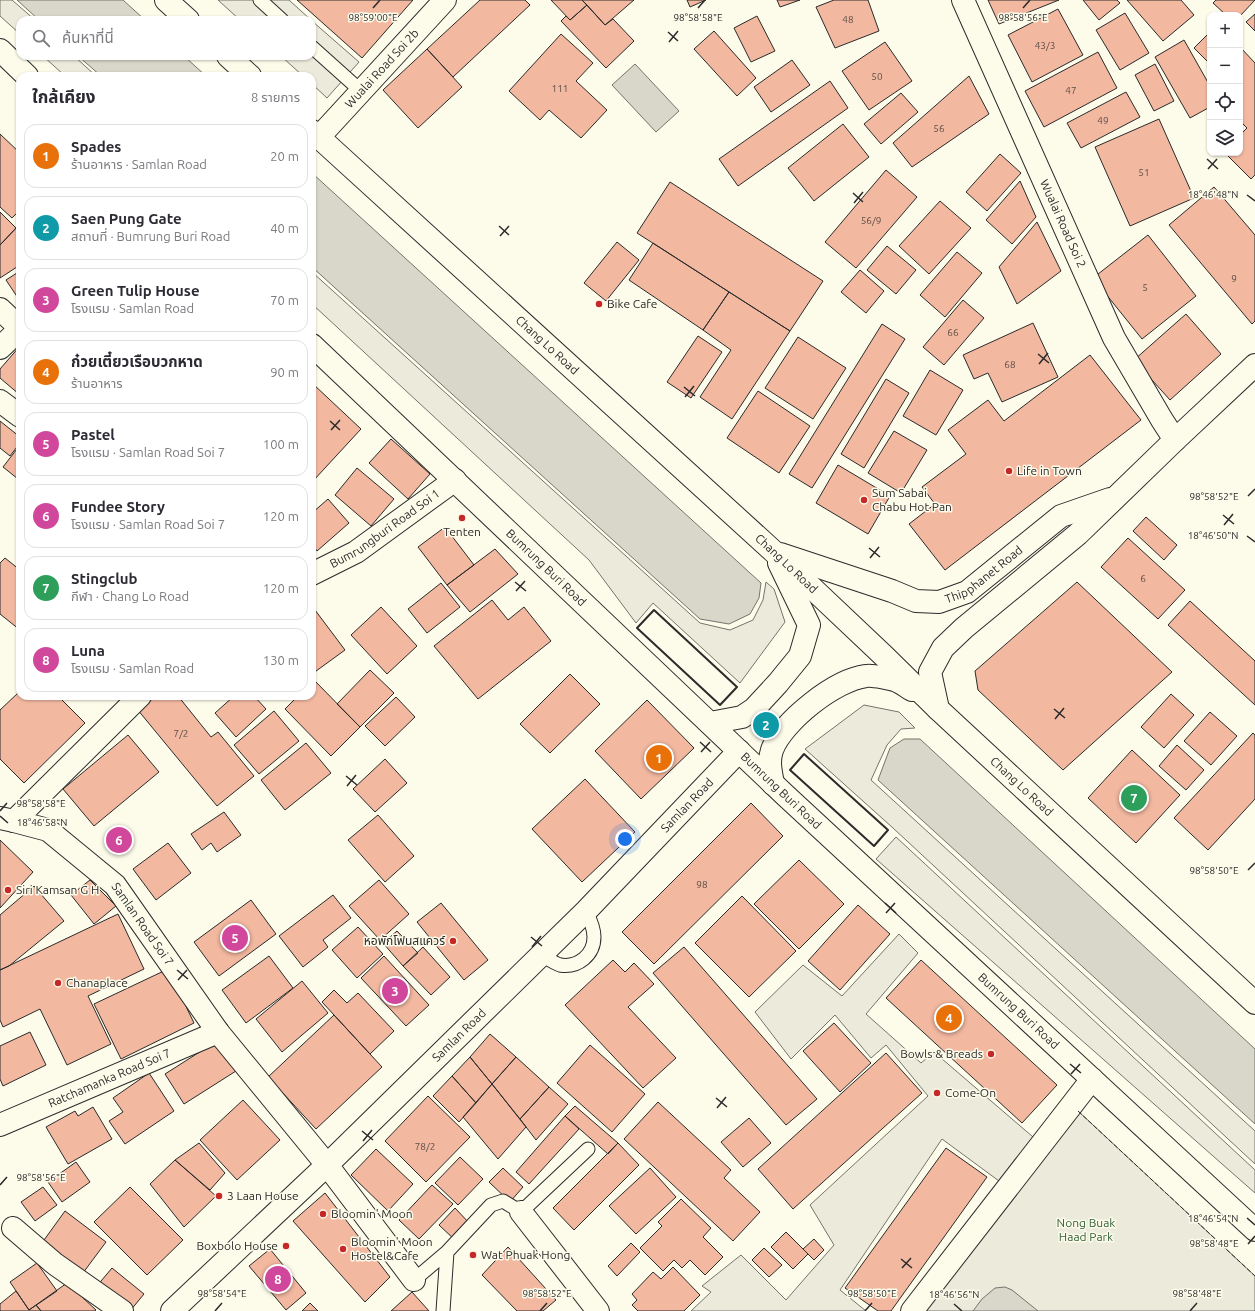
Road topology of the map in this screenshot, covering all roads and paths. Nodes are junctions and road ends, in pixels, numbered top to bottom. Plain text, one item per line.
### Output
1 (166, 0) edge
2 (260, 0) edge
3 (445, 0) edge
4 (963, 0) edge
5 (184, 16) edge
6 (278, 16) edge
7 (0, 50) edge
8 (316, 51) edge
9 (232, 60) edge
10 (23, 72) edge
11 (246, 72) edge
12 (361, 91) junction
13 (316, 133) edge
14 (316, 135) edge
15 (0, 309) edge
16 (16, 324) edge
17 (16, 332) edge
18 (0, 348) edge
19 (316, 349) edge
20 (1255, 366) edge
21 (0, 400) edge
22 (16, 413) edge
23 (1175, 440) junction
24 (455, 480) junction
25 (1115, 497) junction
26 (773, 552) junction
27 (316, 572) edge
28 (136, 700) edge
29 (938, 709) junction
30 (710, 723) junction
31 (739, 751) junction
32 (773, 784) junction
33 (7, 820) edge
34 (586, 910) junction
35 (541, 955) junction
36 (1255, 1003) edge
37 (218, 1032) junction
38 (1092, 1079) junction
39 (0, 1125) edge
40 (588, 1148) dead end
41 (327, 1165) junction
42 (521, 1212) junction
43 (12, 1228) dead end
44 (1255, 1230) edge
45 (447, 1252) junction
46 (414, 1280) joint
47 (122, 1311) edge
48 (172, 1311) edge
49 (443, 1311) edge
50 (598, 1311) edge
51 (912, 1311) edge

1 - 5 main road
2 - 6 lane
3 - 12 main road, Wualai Road Soi 2b
4 - 23 main road, Wualai Road Soi 2
7 - 10 main road
8 - 12 lane
9 - 11 main road
12 - 13 main road, Wualai Road Soi 2b
14 - 26 main road, Chang Lo Road
15 - 16 main road
17 - 18 main road
19 - 24 main road, Bumrung Buri Road
20 - 23 main road, Thipphanet Road
21 - 22 main road
23 - 25 main road, Thipphanet Road
24 - 27 main road, Bumrungburi Road Soi 1
24 - 30 main road, Bumrung Buri Road
25 - 26 main road, Thipphanet Road
25 - 29 main road, Thipphanet Road
26 - 29 main road, Chang Lo Road
26 - 30 main road
28 - 33 main road
29 - 32 main road
29 - 36 main road, Chang Lo Road
30 - 31 main road, Bumrung Buri Road
31 - 32 main road, Bumrung Buri Road
31 - 34 main road, Samlan Road
32 - 38 main road, Bumrung Buri Road
33 - 37 main road, Samlan Road Soi 7
34 - 35 main road, Samlan Road
34 - 35 lane
35 - 41 main road, Samlan Road
37 - 39 main road, Ratchamanka Road Soi 7
37 - 41 main road, Samlan Road Soi 7
38 - 44 main road, Bumrung Buri Road
38 - 51 main road
40 - 42 lane
41 - 46 main road, Samlan Road Soi 7
41 - 48 main road, Samlan Road
42 - 45 lane
42 - 50 main road
43 - 47 main road
45 - 46 lane
45 - 49 lane

